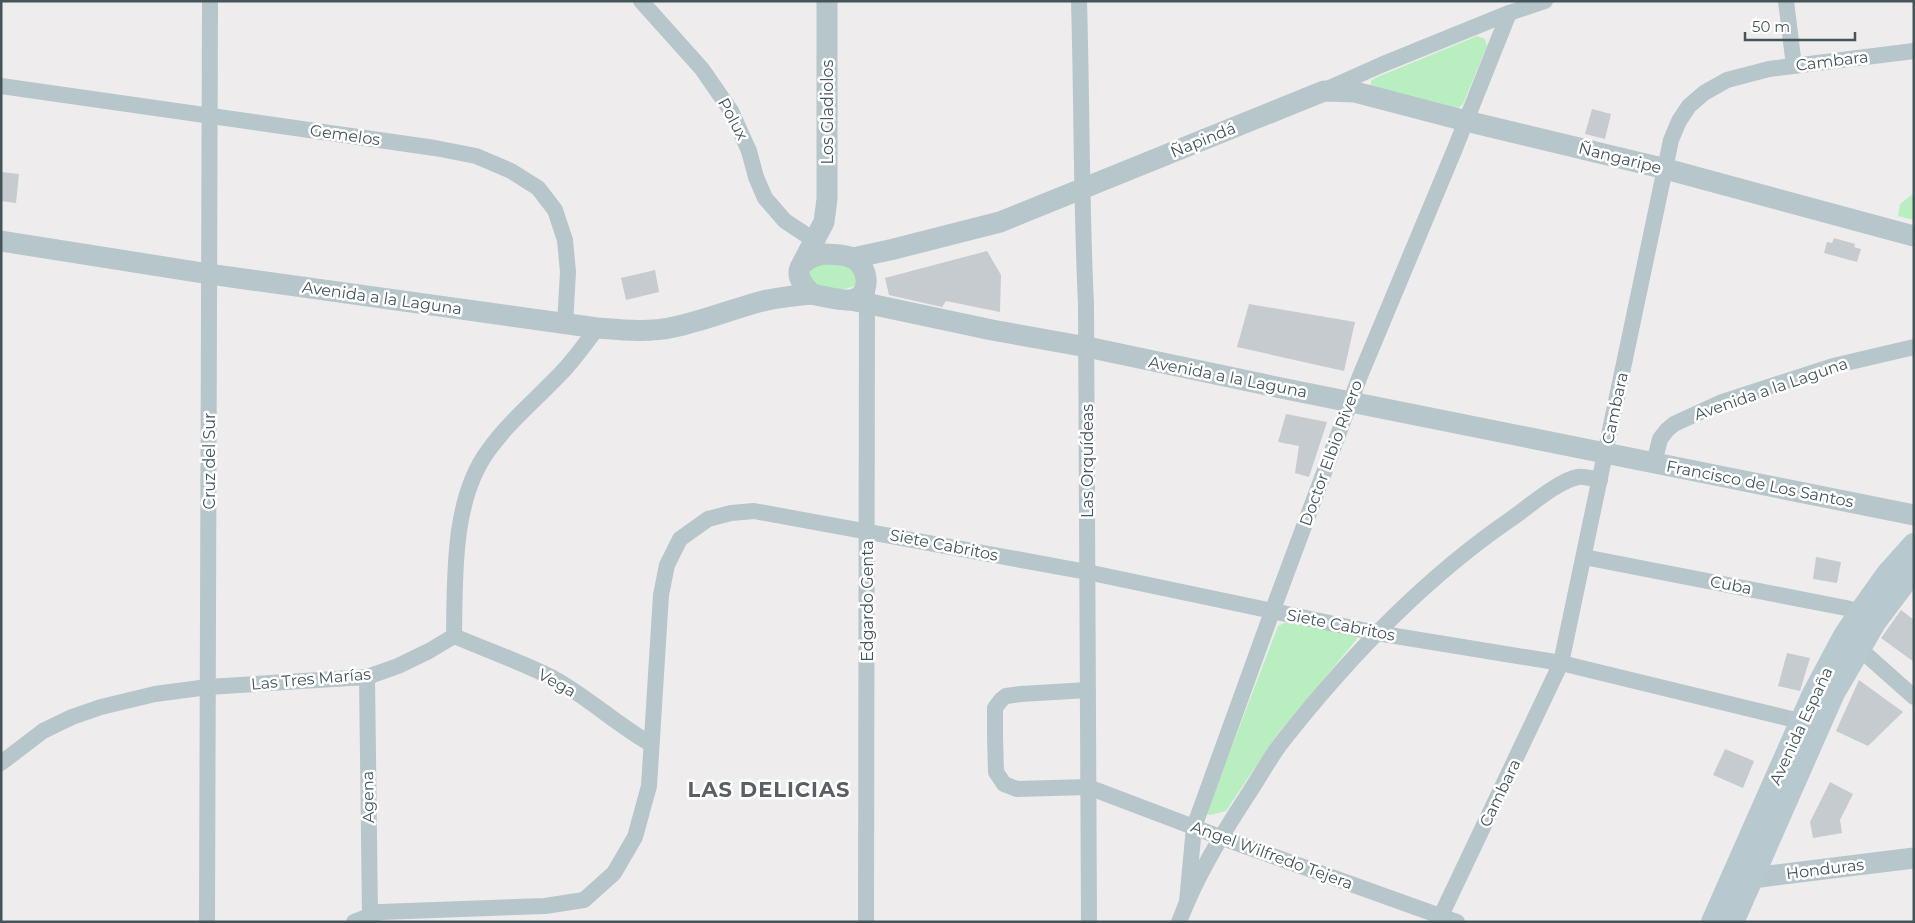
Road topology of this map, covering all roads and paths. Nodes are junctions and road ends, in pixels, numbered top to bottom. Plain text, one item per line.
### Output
1 (210, 1) edge
2 (641, 1) edge
3 (827, 1) edge
4 (1079, 1) edge
5 (1545, 1) edge
6 (1786, 1) edge
7 (1509, 13) junction
8 (1914, 51) edge
9 (1794, 66) junction
10 (1, 86) edge
11 (1324, 91) junction
12 (210, 117) junction
13 (1466, 121) junction
14 (1666, 169) junction
15 (1084, 189) junction
16 (819, 231) junction
17 (1914, 236) edge
18 (1, 241) edge
19 (848, 257) junction
20 (801, 267) junction
21 (210, 274) junction
22 (812, 294) junction
23 (760, 301) junction
24 (859, 302) junction
25 (565, 324) junction
26 (597, 328) junction
27 (1087, 347) junction
28 (1914, 347) edge
29 (1350, 402) junction
30 (1606, 453) junction
31 (1654, 463) junction
32 (1600, 480) junction
33 (1914, 515) edge
34 (867, 531) junction
35 (1914, 544) edge
36 (1584, 557) junction
37 (1914, 569) edge
38 (1087, 572) junction
39 (1272, 612) junction
40 (1868, 616) junction
41 (1377, 634) junction
42 (454, 636) junction
43 (1852, 642) junction
44 (1561, 663) junction
45 (367, 677) junction
46 (208, 687) junction
47 (1088, 690) junction
48 (1914, 697) edge
49 (1810, 723) junction
50 (652, 744) junction
51 (1, 763) edge
52 (1088, 787) junction
53 (1194, 827) junction
54 (1220, 837) junction
55 (1914, 858) edge
56 (1745, 871) junction
57 (1186, 902) junction
58 (370, 916) junction
59 (460, 916) edge
60 (1439, 919) edge
61 (207, 922) edge
62 (354, 922) edge
63 (866, 922) edge
64 (1089, 922) edge
65 (1179, 922) edge
66 (1457, 922) edge
67 (1713, 922) edge
68 (1732, 922) edge

1 - 12 street, Cruz del Sur
2 - 16 street, Polux
3 - 16 street, Los Gladiolos
4 - 15 street, Las Orquídeas
5 - 7 street, Ñapindá
6 - 9 street
7 - 11 street, Ñapindá
7 - 13 street, Doctor Elbio Rivero
8 - 9 street, Cambara
9 - 14 street, Cambara
10 - 12 street, Gemelos
11 - 13 street, Ñangaripe
11 - 15 street, Ñapindá
12 - 21 street, Cruz del Sur
12 - 25 street, Gemelos
13 - 14 street, Ñangaripe
13 - 29 street, Doctor Elbio Rivero
14 - 17 street, Ñangaripe
14 - 30 street, Cambara
15 - 19 street, Ñapindá
15 - 27 street, Las Orquídeas
16 - 19 street
16 - 20 street, Los Gladiolos
18 - 21 street, Avenida a la Laguna
19 - 20 street
19 - 24 street
20 - 22 street
20 - 23 street, Avenida a la Laguna
21 - 25 street, Avenida a la Laguna
21 - 46 street, Cruz del Sur
22 - 23 street, Avenida a la Laguna
22 - 24 street
23 - 26 street, Avenida a la Laguna
24 - 27 street, Avenida a la Laguna
24 - 34 street, Edgardo Genta
25 - 26 street, Avenida a la Laguna
26 - 42 street
27 - 29 street, Avenida a la Laguna
27 - 38 street, Las Orquídeas
28 - 31 street, Avenida a la Laguna
29 - 30 street, Avenida a la Laguna
29 - 39 street, Doctor Elbio Rivero
30 - 31 street, Francisco de Los Santos
30 - 32 street, Cambara
31 - 33 street, Francisco de Los Santos
32 - 36 street, Cambara
32 - 41 street
34 - 38 street, Siete Cabritos
34 - 50 street, Siete Cabritos
34 - 63 street, Edgardo Genta
35 - 40 main road, Avenida España
36 - 40 street, Cuba
36 - 44 street, Cambara
37 - 40 main road, Avenida España
38 - 39 street, Siete Cabritos
38 - 47 street, Las Orquídeas
39 - 41 street, Siete Cabritos
39 - 53 street, Doctor Elbio Rivero
40 - 43 main road, Avenida España
41 - 44 street, Siete Cabritos
41 - 54 street
42 - 45 street, Las Tres Marías
42 - 50 street, Vega
43 - 48 street
43 - 49 main road, Avenida España
44 - 49 street, Siete Cabritos
44 - 60 street, Cambara
45 - 46 street, Las Tres Marías
45 - 58 street, Agena
46 - 51 street, Las Tres Marías
46 - 61 street, Cruz del Sur
47 - 52 street, Las Orquídeas
47 - 52 street
49 - 56 main road, Avenida España
50 - 59 street, Siete Cabritos
52 - 53 street, Angel Wilfredo Tejera
52 - 64 street, Las Orquídeas
53 - 54 street, Angel Wilfredo Tejera
53 - 57 street, Doctor Elbio Rivero
54 - 57 street
54 - 60 street, Angel Wilfredo Tejera
55 - 56 street, Honduras
56 - 67 main road, Avenida España
56 - 68 main road, Avenida España
57 - 65 street
58 - 59 street, Siete Cabritos
58 - 62 street, Siete Cabritos
60 - 66 street, Angel Wilfredo Tejera

